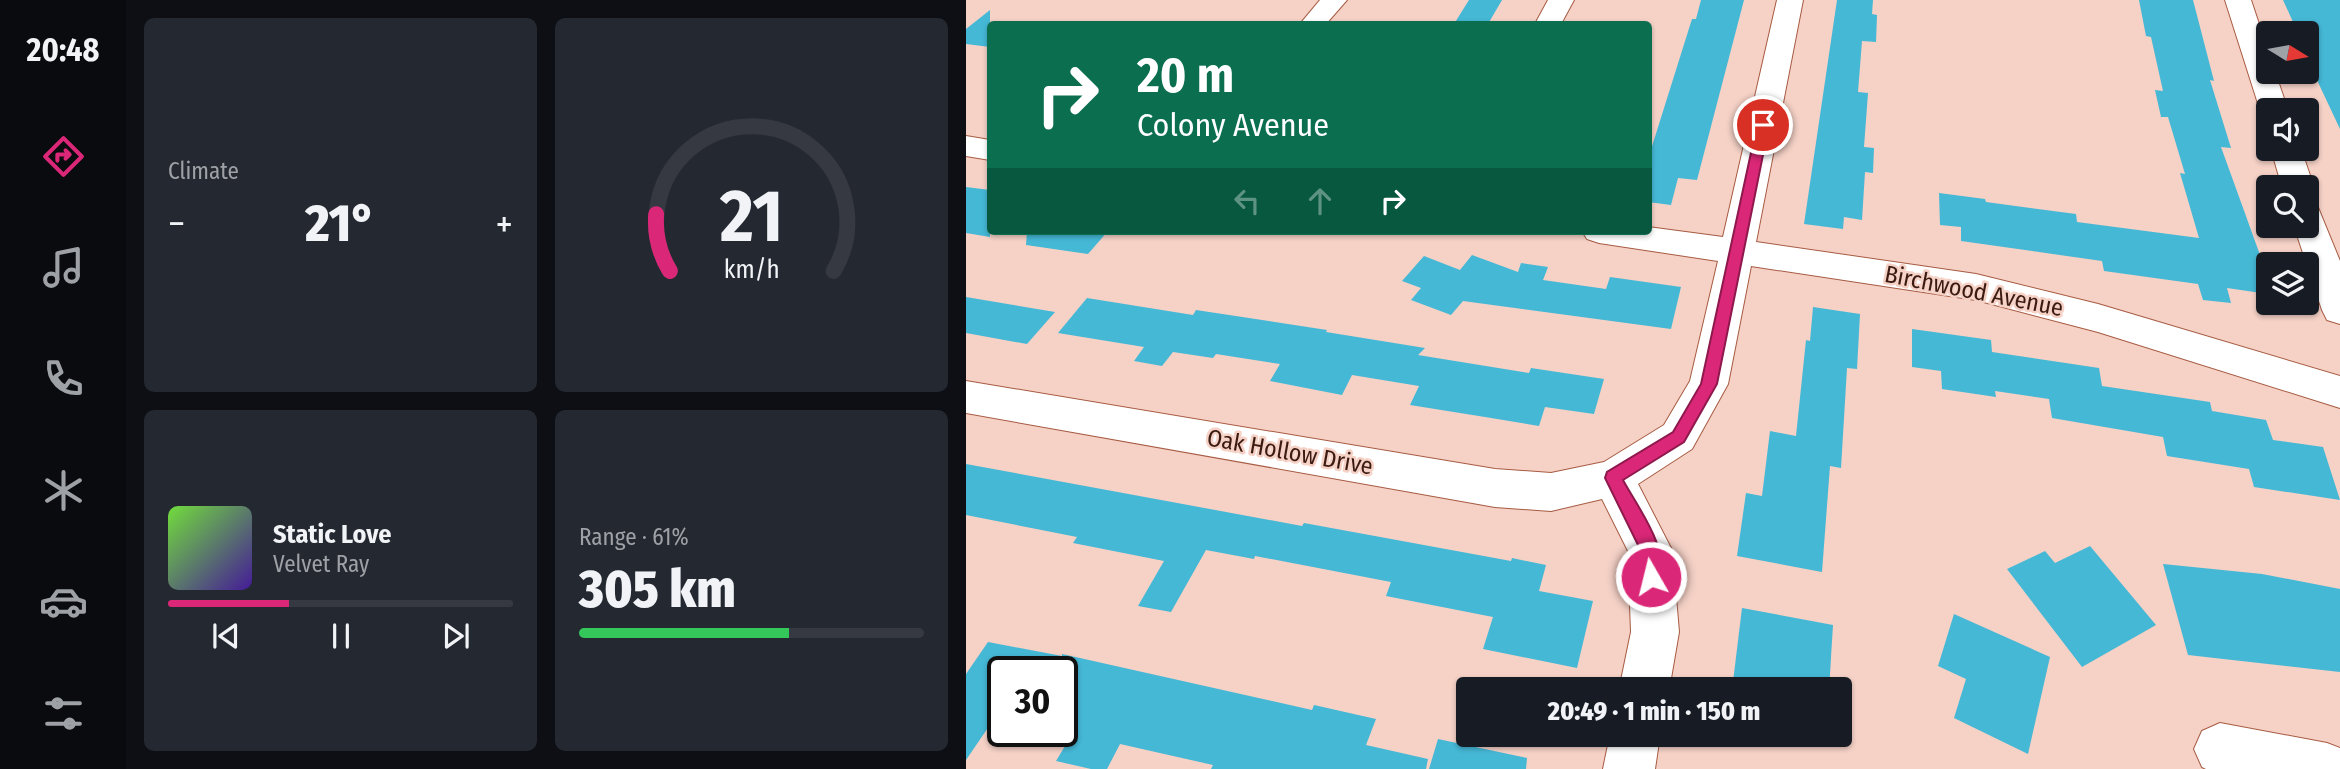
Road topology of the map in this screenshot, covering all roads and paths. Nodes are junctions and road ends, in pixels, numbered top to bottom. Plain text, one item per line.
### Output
1 (1334, 0) edge
2 (1561, 0) edge
3 (1790, 0) edge
4 (2238, 0) edge
5 (1316, 21) edge
6 (1550, 21) edge
7 (2270, 98) edge
8 (966, 146) edge
9 (987, 150) edge
10 (1627, 235) edge
11 (2314, 238) edge
12 (1737, 251) junction
13 (2340, 310) edge
14 (2340, 392) edge
15 (966, 397) edge
16 (1613, 478) junction
17 (1646, 677) edge
18 (1633, 747) edge
19 (2220, 749) dead end
20 (1629, 769) edge
21 (2327, 769) edge

1 - 5 street
2 - 6 street
3 - 12 street, Oak Hollow Drive
4 - 7 street
8 - 9 street
10 - 12 street, Birchwood Avenue
11 - 13 street
12 - 14 street, Birchwood Avenue
12 - 16 street, Oak Hollow Drive
15 - 16 street, Oak Hollow Drive
16 - 17 street
18 - 20 street
19 - 21 street

